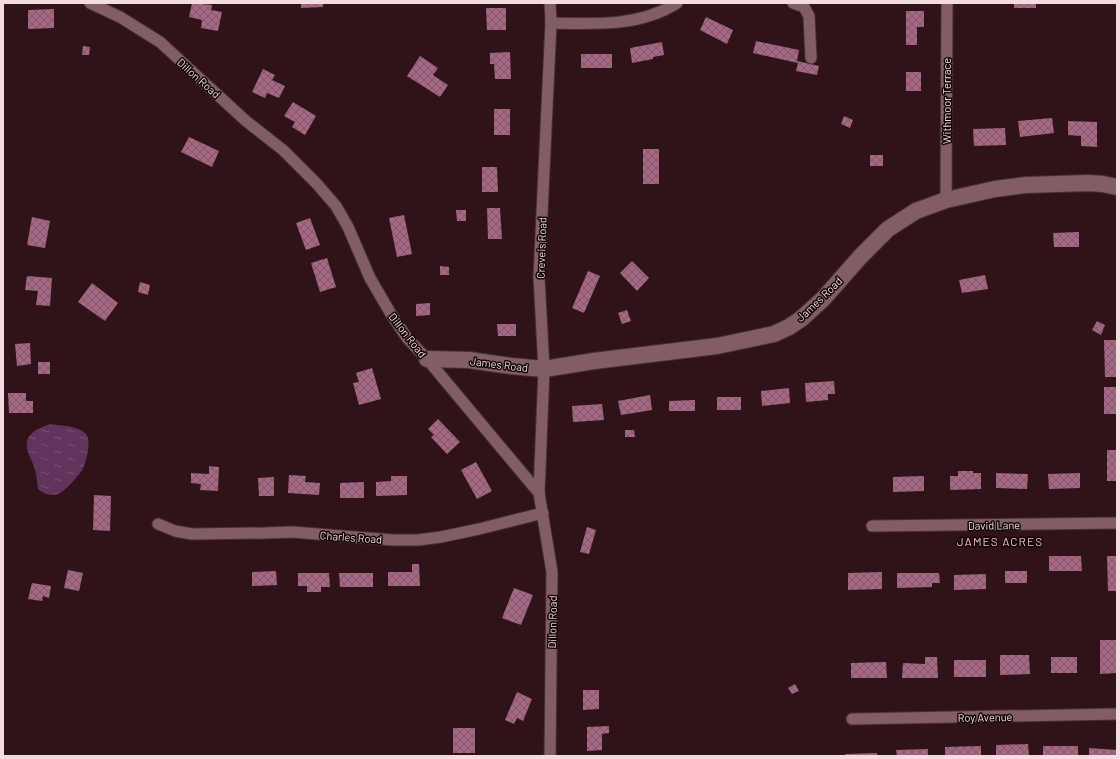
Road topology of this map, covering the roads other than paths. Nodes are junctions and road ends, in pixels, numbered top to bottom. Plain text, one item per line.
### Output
1 (90, 3) edge
2 (550, 3) edge
3 (677, 3) edge
4 (792, 3) edge
5 (947, 3) edge
6 (551, 23) junction
7 (812, 58) dead end
8 (1117, 187) edge
9 (946, 200) junction
10 (427, 359) junction
11 (544, 369) junction
12 (539, 493) junction
13 (543, 513) junction
14 (1117, 523) edge
15 (158, 524) dead end
16 (872, 526) dead end
17 (1117, 714) edge
18 (852, 719) dead end
19 (550, 756) edge

1 - 10 street, Dillon Road
2 - 6 street, Creveis Road
3 - 6 street
4 - 7 street
5 - 9 street, Withmoor Terrace
6 - 11 street, Creveis Road
8 - 9 street, James Road
9 - 11 street, James Road
10 - 11 street, James Road
10 - 12 street, Dillon Road
11 - 12 street, Creveis Road
12 - 13 street, Dillon Road
13 - 15 street, Charles Road
13 - 19 street, Dillon Road
14 - 16 street, David Lane
17 - 18 street, Roy Avenue

